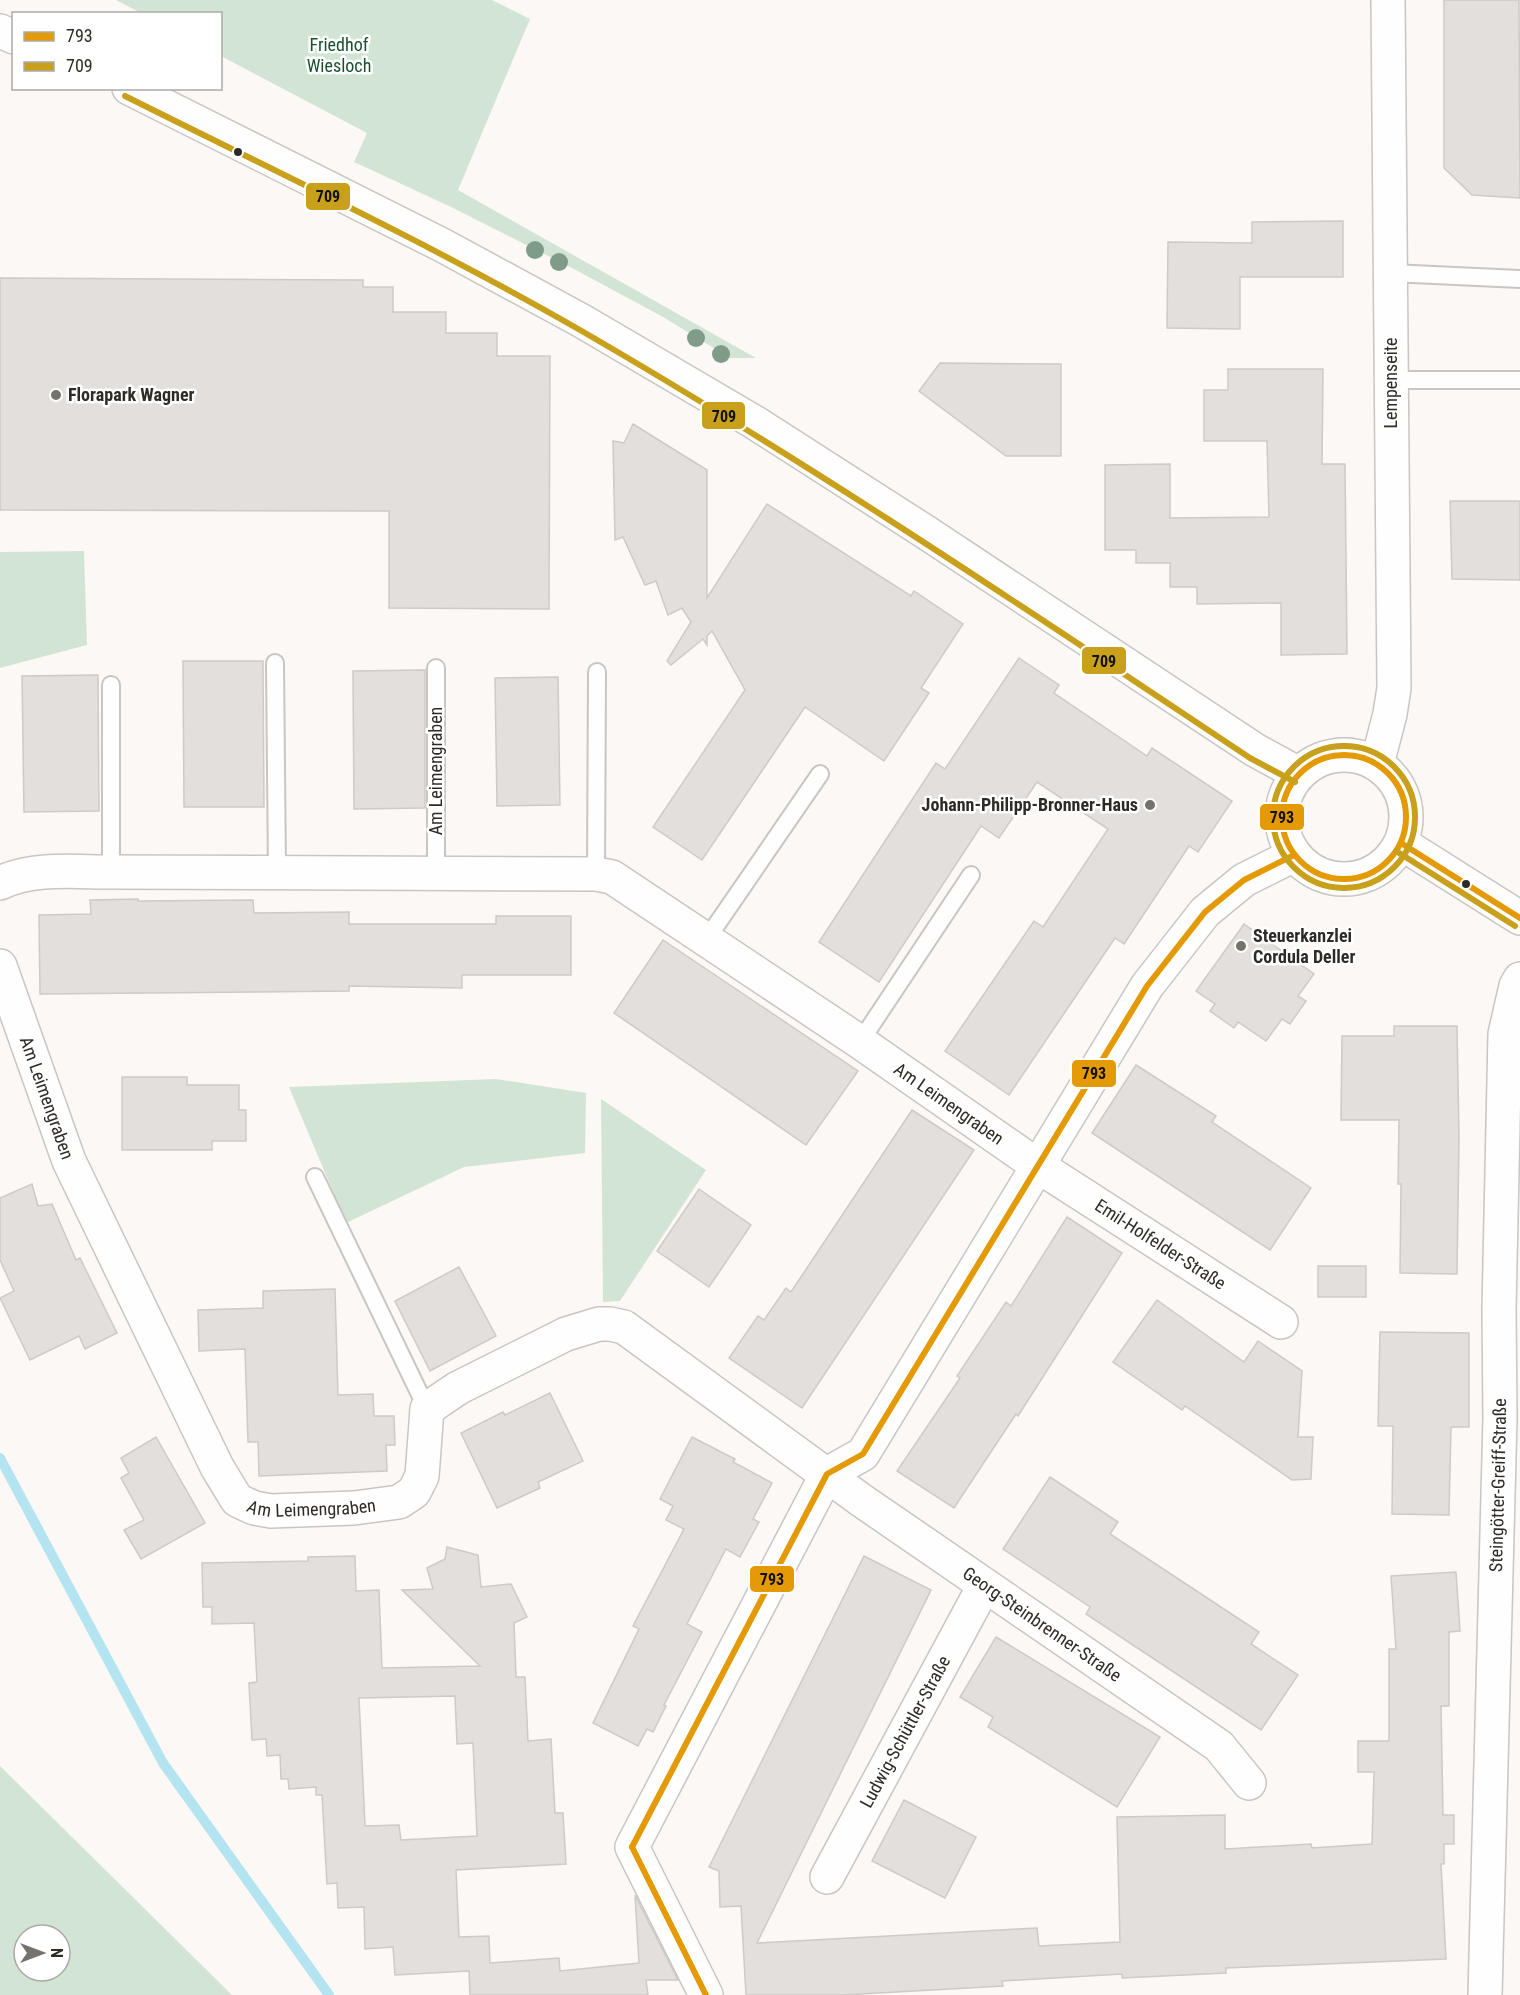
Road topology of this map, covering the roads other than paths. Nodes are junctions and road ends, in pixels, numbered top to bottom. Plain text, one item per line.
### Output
1 (1388, 0) edge
2 (133, 90) edge
3 (1391, 273) junction
4 (1520, 279) edge
5 (1391, 380) junction
6 (1520, 380) edge
7 (275, 663) dead end
8 (435, 668) dead end
9 (597, 672) dead end
10 (111, 685) dead end
11 (1377, 764) junction
12 (820, 774) dead end
13 (1299, 774) junction
14 (1401, 843) junction
15 (1294, 855) junction
16 (111, 872) junction
17 (277, 872) junction
18 (435, 873) junction
19 (596, 874) junction
20 (971, 875) dead end
21 (0, 883) edge
22 (1520, 918) edge
23 (706, 940) junction
24 (0, 966) edge
25 (1520, 979) edge
26 (860, 1042) junction
27 (1038, 1166) junction
28 (315, 1177) dead end
29 (1281, 1322) dead end
30 (427, 1409) junction
31 (1510, 1418) edge
32 (827, 1474) junction
33 (984, 1586) junction
34 (1249, 1783) dead end
35 (827, 1877) dead end
36 (706, 1995) edge
37 (1485, 1995) edge

1 - 3 street, Lempenseite
2 - 13 street
3 - 4 lane
3 - 5 street, Lempenseite
5 - 6 lane
5 - 11 street, Lempenseite
7 - 17 lane
8 - 18 lane, Am Leimengraben
9 - 19 lane
10 - 16 lane
11 - 13 street
11 - 14 street
12 - 23 lane
13 - 15 street
14 - 15 street
14 - 22 street
15 - 27 street
16 - 17 street, Am Leimengraben
16 - 21 street, Am Leimengraben
17 - 18 street, Am Leimengraben
18 - 19 street, Am Leimengraben
19 - 23 street, Am Leimengraben
20 - 26 lane
23 - 26 street, Am Leimengraben
24 - 30 street, Am Leimengraben
25 - 31 street, Steingötter-Greiff-Straße
26 - 27 street, Am Leimengraben
27 - 29 street, Emil-Holfelder-Straße
27 - 32 street
28 - 30 lane
30 - 32 street
31 - 37 street, Steingötter-Greiff-Straße
32 - 33 street, Georg-Steinbrenner-Straße
32 - 36 street
33 - 34 street, Georg-Steinbrenner-Straße
33 - 35 street, Ludwig-Schüttler-Straße

